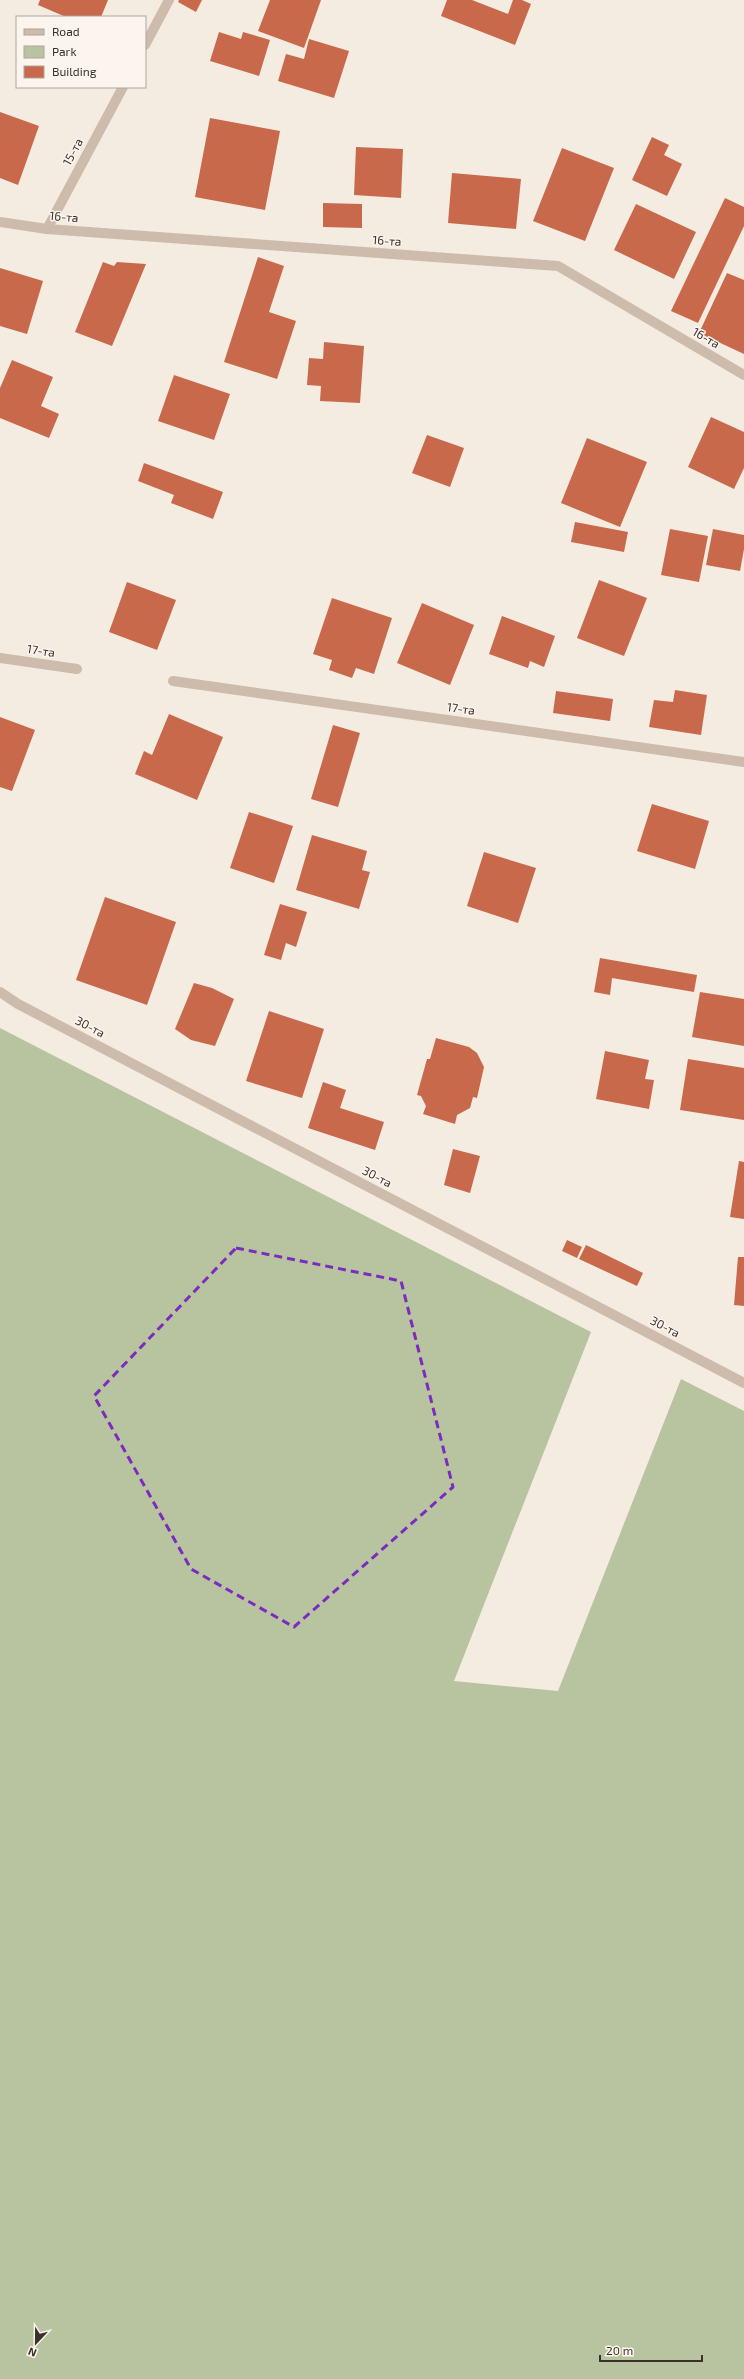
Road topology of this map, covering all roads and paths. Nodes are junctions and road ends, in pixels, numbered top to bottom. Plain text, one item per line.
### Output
1 (169, 0) edge
2 (146, 43) edge
3 (122, 88) edge
4 (0, 222) edge
5 (47, 229) junction
6 (744, 375) edge
7 (0, 658) edge
8 (77, 669) dead end
9 (174, 681) dead end
10 (744, 762) edge
11 (0, 992) edge
12 (744, 1383) edge

1 - 2 street
3 - 5 street, 15-та
4 - 5 street, 16-та
5 - 6 street, 16-та
7 - 8 street, 17-та
9 - 10 street, 17-та
11 - 12 street, 30-та

